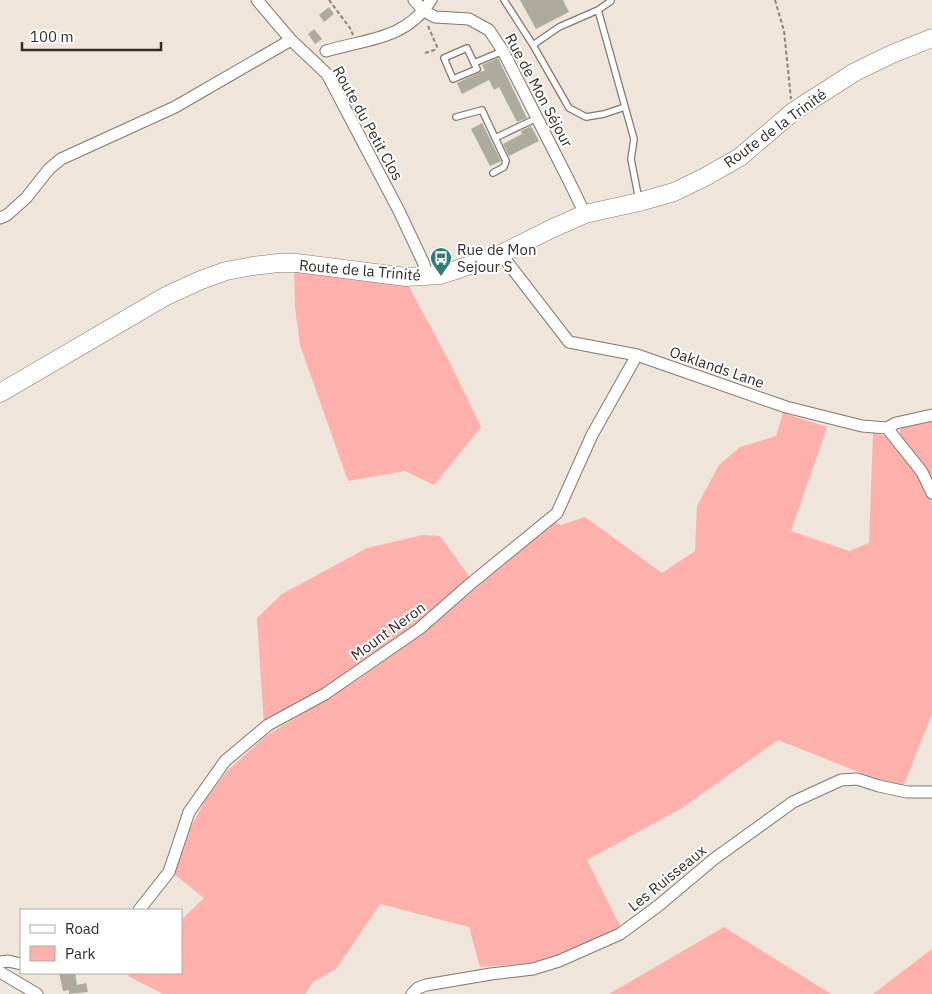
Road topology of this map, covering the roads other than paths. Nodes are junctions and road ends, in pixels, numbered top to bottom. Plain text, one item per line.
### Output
1 (257, 0) edge
2 (414, 0) edge
3 (431, 0) edge
4 (504, 0) edge
5 (611, 0) edge
6 (598, 10) junction
7 (424, 12) junction
8 (932, 38) edge
9 (291, 40) junction
10 (533, 45) junction
11 (326, 51) dead end
12 (502, 51) junction
13 (474, 63) junction
14 (625, 107) junction
15 (456, 117) dead end
16 (537, 118) junction
17 (495, 138) junction
18 (493, 173) dead end
19 (639, 202) junction
20 (585, 214) junction
21 (0, 218) edge
22 (501, 254) junction
23 (428, 276) junction
24 (637, 356) junction
25 (0, 392) edge
26 (932, 415) edge
27 (887, 428) junction
28 (932, 493) edge
29 (932, 792) edge
30 (140, 909) edge
31 (0, 962) edge
32 (20, 964) edge
33 (0, 972) edge
34 (37, 994) edge
35 (412, 994) edge

1 - 9 street, Route du Petit Clos
2 - 7 street
3 - 7 street
4 - 10 lane
5 - 6 lane
6 - 10 lane
6 - 14 lane
7 - 11 street
7 - 12 street, Rue de Mon Séjour
8 - 19 main road, Route de la Trinité
9 - 21 street
9 - 23 street, Route du Petit Clos
10 - 14 lane
12 - 13 lane
12 - 16 street, Rue de Mon Séjour
13 - 13 lane
14 - 19 lane
15 - 17 lane
16 - 17 lane
16 - 20 street, Rue de Mon Séjour
17 - 18 lane
19 - 20 main road, Route de la Trinité
20 - 22 main road, Route de la Trinité
22 - 23 main road, Route de la Trinité
22 - 24 street, Oaklands Lane
23 - 25 main road, Route de la Trinité
24 - 27 street, Oaklands Lane
24 - 30 street, Mount Neron
26 - 27 street
27 - 28 street
29 - 35 street, Les Ruisseaux
31 - 32 street
33 - 34 street

